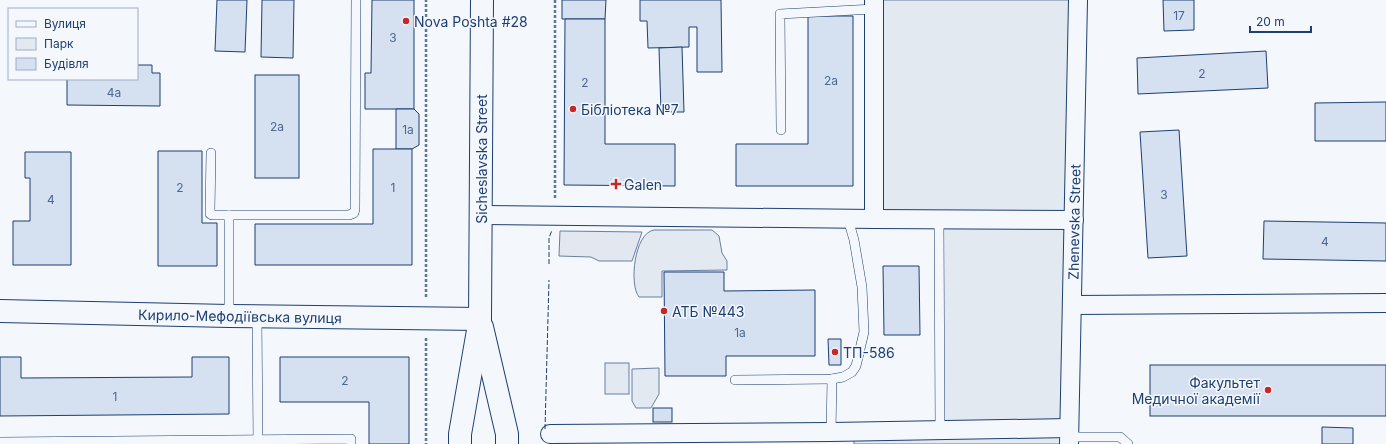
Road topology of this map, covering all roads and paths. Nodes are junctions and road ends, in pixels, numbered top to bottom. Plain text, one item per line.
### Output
1 (356, 0) edge
2 (426, 0) edge
3 (482, 0) edge
4 (555, 0) edge
5 (1078, 0) edge
6 (874, 4) edge
7 (781, 130) dead end
8 (211, 152) dead end
9 (228, 215) junction
10 (481, 215) junction
11 (555, 216) junction
12 (848, 219) junction
13 (874, 220) junction
14 (939, 220) junction
15 (1074, 220) junction
16 (1386, 304) edge
17 (1072, 305) junction
18 (0, 311) edge
19 (229, 316) junction
20 (257, 316) junction
21 (426, 318) junction
22 (480, 318) junction
23 (832, 379) junction
24 (735, 380) dead end
25 (940, 431) junction
26 (831, 432) junction
27 (550, 434) dead end
28 (1069, 436) edge
29 (0, 442) edge
30 (258, 442) edge
31 (351, 444) edge
32 (426, 444) edge
33 (460, 444) edge
34 (507, 444) edge
35 (1128, 444) edge

1 - 9 lane
2 - 21 path
3 - 10 main road, Sicheslavska Street
4 - 11 path
5 - 15 street, Zhenevska Street
6 - 7 lane
6 - 13 street
8 - 9 lane
9 - 19 lane
10 - 11 street
10 - 22 main road, Sicheslavska Street
11 - 12 street
12 - 13 street
12 - 23 lane
13 - 14 street
14 - 15 street
14 - 25 lane
15 - 17 street, Zhenevska Street
16 - 17 street
17 - 28 street, Zhenevska Street
18 - 19 main road, Кирило-Мефодіївська вулиця
19 - 20 main road, Кирило-Мефодіївська вулиця
20 - 21 main road, Кирило-Мефодіївська вулиця
20 - 30 lane
21 - 22 main road, Кирило-Мефодіївська вулиця
21 - 32 path
22 - 33 main road
22 - 34 main road
23 - 24 lane
23 - 26 lane
25 - 26 street
25 - 28 street
26 - 27 street
28 - 35 lane
29 - 30 lane
30 - 31 lane

